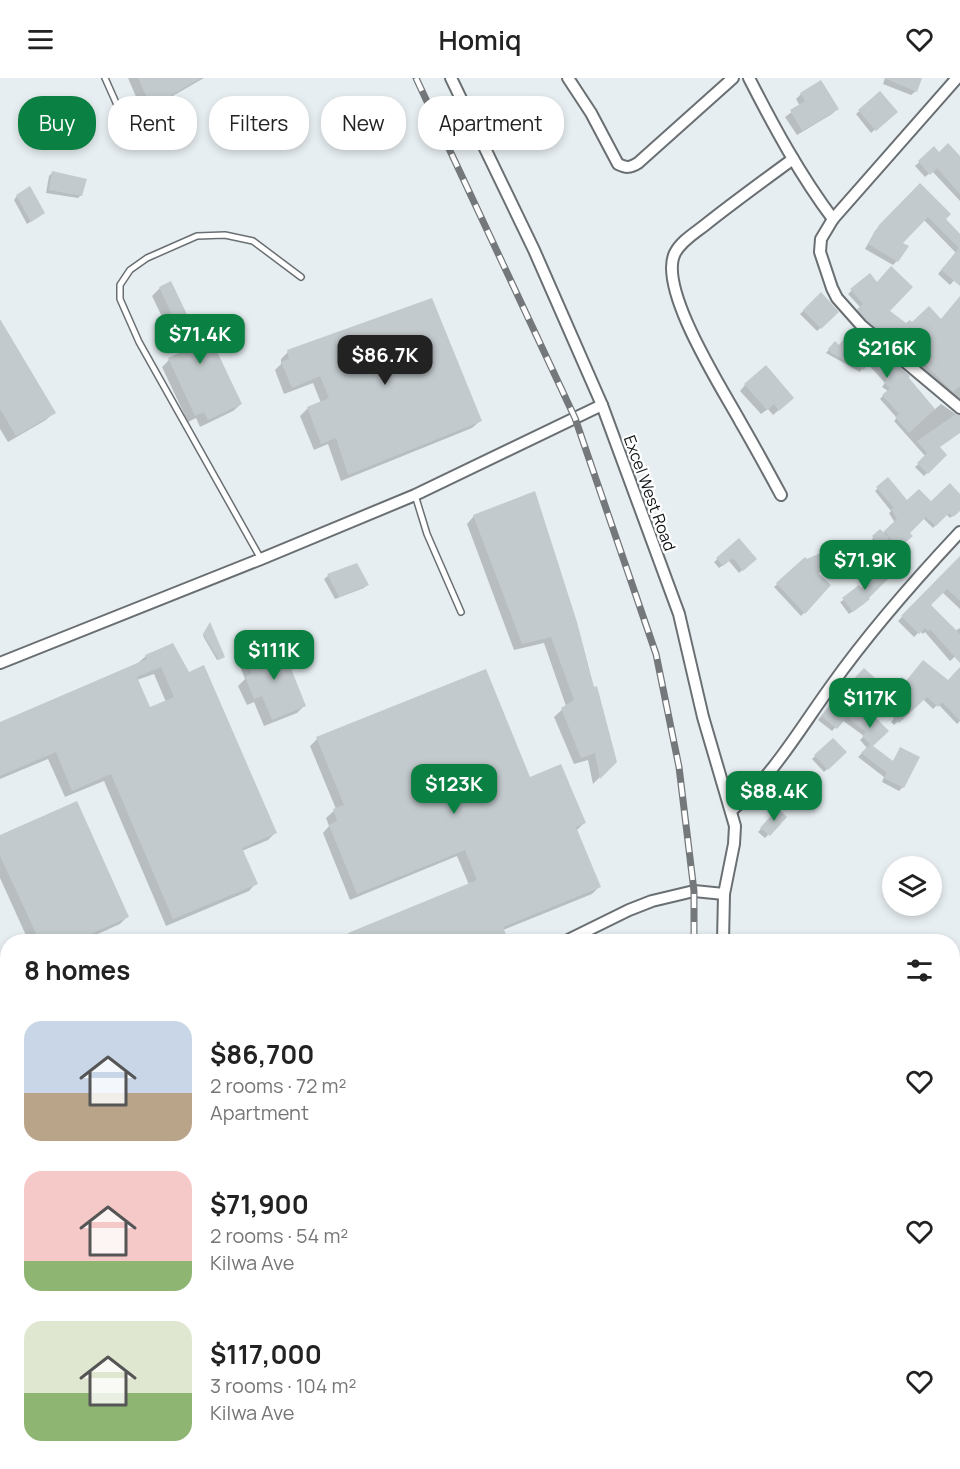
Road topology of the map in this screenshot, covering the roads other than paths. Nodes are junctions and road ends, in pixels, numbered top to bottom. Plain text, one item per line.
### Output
1 (105, 78) edge
2 (451, 78) edge
3 (568, 78) edge
4 (733, 78) edge
5 (749, 78) edge
6 (957, 78) edge
7 (113, 96) edge
8 (793, 159) junction
9 (833, 219) junction
10 (301, 277) dead end
11 (602, 405) junction
12 (960, 408) edge
13 (415, 495) junction
14 (781, 495) dead end
15 (958, 539) edge
16 (261, 559) junction
17 (461, 612) dead end
18 (0, 663) edge
19 (732, 810) junction
20 (724, 894) junction
21 (580, 934) edge
22 (723, 934) edge

1 - 7 lane
2 - 11 street, Excel West Road
3 - 4 street
5 - 8 street
6 - 9 street
8 - 9 street
8 - 14 street
9 - 12 street
10 - 16 lane
11 - 13 street
11 - 19 street, Excel West Road
13 - 16 street
13 - 17 lane
15 - 19 street
16 - 18 street
19 - 20 street, Excel West Road
20 - 21 street
20 - 22 street, Excel West Road

